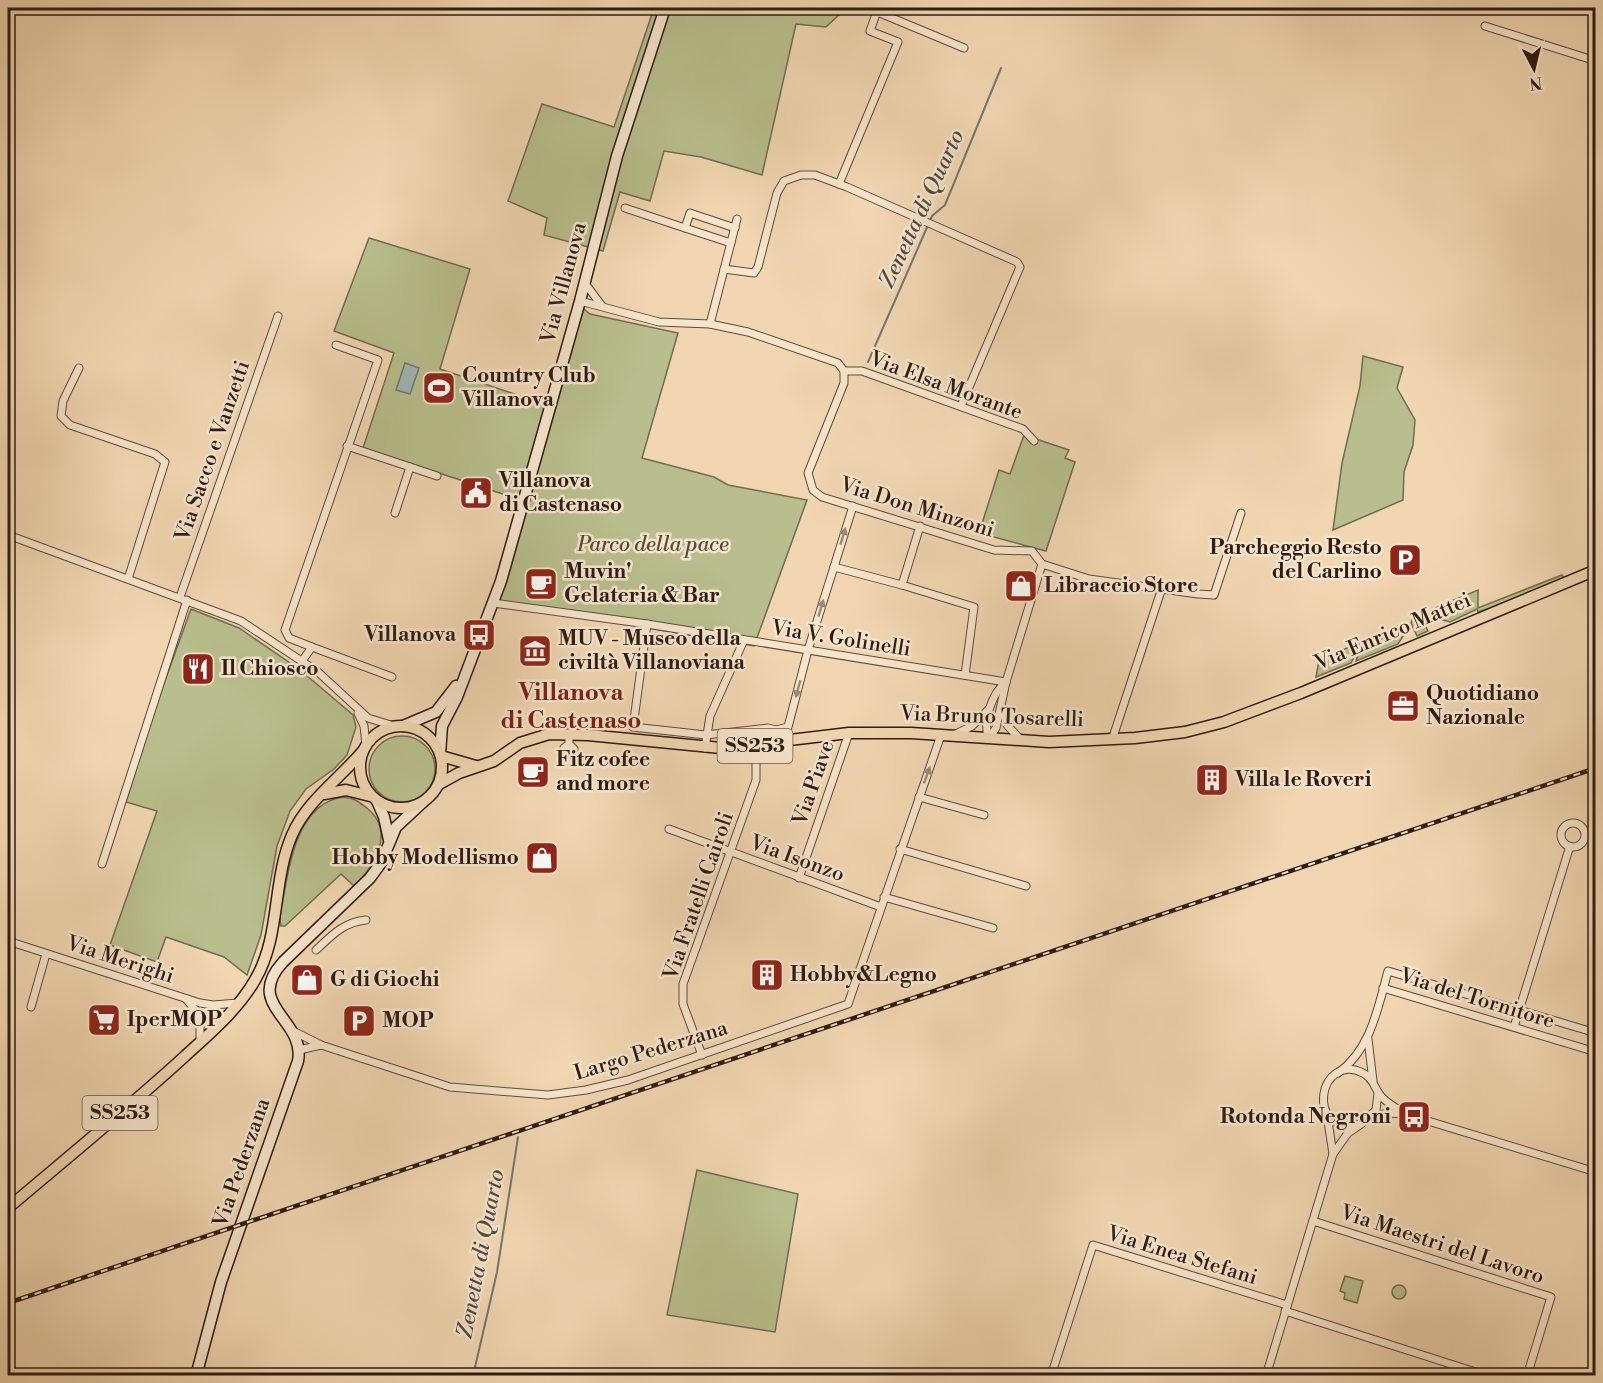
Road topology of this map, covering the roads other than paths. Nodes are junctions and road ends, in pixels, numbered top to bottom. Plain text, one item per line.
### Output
1 (665, 8) edge
2 (868, 8) edge
3 (877, 11) junction
4 (1485, 26) dead end
5 (964, 48) dead end
6 (1596, 61) edge
7 (839, 184) junction
8 (625, 208) dead end
9 (737, 219) dead end
10 (685, 228) junction
11 (735, 228) junction
12 (731, 243) junction
13 (724, 269) junction
14 (584, 282) junction
15 (580, 301) junction
16 (602, 306) junction
17 (278, 316) dead end
18 (710, 324) junction
19 (336, 345) dead end
20 (79, 368) dead end
21 (844, 371) junction
22 (961, 406) junction
23 (1034, 441) dead end
24 (347, 446) junction
25 (410, 467) junction
26 (437, 476) dead end
27 (853, 506) junction
28 (395, 513) dead end
29 (1241, 513) dead end
30 (920, 526) junction
31 (8, 535) edge
32 (1042, 564) junction
33 (834, 567) junction
34 (1596, 570) edge
35 (128, 579) junction
36 (902, 585) junction
37 (1161, 591) junction
38 (184, 598) junction
39 (493, 603) junction
40 (647, 624) junction
41 (744, 640) junction
42 (312, 647) junction
43 (808, 650) junction
44 (302, 661) junction
45 (466, 670) junction
46 (965, 675) junction
47 (392, 677) dead end
48 (1006, 682) junction
49 (992, 706) junction
50 (1002, 707) junction
51 (357, 710) junction
52 (398, 726) junction
53 (1205, 728) joint
54 (776, 730) junction
55 (849, 733) junction
56 (706, 735) junction
57 (946, 736) junction
58 (989, 739) junction
59 (1112, 740) junction
60 (1022, 741) junction
61 (778, 742) junction
62 (756, 746) junction
63 (364, 748) junction
64 (705, 748) junction
65 (441, 755) junction
66 (480, 767) junction
67 (439, 784) junction
68 (324, 794) junction
69 (919, 797) junction
70 (374, 799) junction
71 (423, 802) junction
72 (984, 815) dead end
73 (669, 829) dead end
74 (389, 840) junction
75 (1570, 846) dead end
76 (900, 849) junction
77 (731, 852) junction
78 (102, 864) dead end
79 (799, 878) junction
80 (1026, 886) dead end
81 (884, 897) junction
82 (880, 907) junction
83 (366, 920) dead end
84 (320, 926) junction
85 (993, 928) dead end
86 (330, 937) junction
87 (8, 941) edge
88 (316, 950) dead end
89 (46, 954) junction
90 (1383, 988) junction
91 (184, 997) junction
92 (238, 1003) junction
93 (31, 1007) dead end
94 (1519, 1010) junction
95 (1514, 1027) junction
96 (292, 1031) junction
97 (1596, 1032) edge
98 (1368, 1039) junction
99 (200, 1042) junction
100 (321, 1045) junction
101 (299, 1050) junction
102 (1596, 1052) edge
103 (702, 1055) junction
104 (1338, 1073) junction
105 (1373, 1082) junction
106 (1378, 1093) junction
107 (1327, 1113) junction
108 (1405, 1114) junction
109 (1371, 1117) junction
110 (1361, 1124) junction
111 (1333, 1154) junction
112 (1596, 1172) edge
113 (8, 1208) edge
114 (1312, 1221) junction
115 (1286, 1308) junction
116 (196, 1376) edge
117 (1051, 1376) edge
118 (1266, 1376) edge
119 (1488, 1376) edge
120 (1527, 1376) edge

1 - 14 main road, Via Villanova
2 - 3 street
3 - 5 street
3 - 7 street
4 - 6 street
7 - 13 street
7 - 22 street
8 - 10 street
9 - 11 street
10 - 11 street
10 - 12 street
11 - 12 street
12 - 13 street
13 - 18 street
14 - 15 main road, Via Villanova
14 - 16 street
15 - 16 street, Via Elsa Morante
15 - 39 main road, Via Villanova
16 - 18 street, Via Elsa Morante
17 - 38 street, Via Sacco e Vanzetti
18 - 21 street, Via Elsa Morante
19 - 24 street
20 - 35 street
21 - 22 street, Via Elsa Morante
21 - 27 street, Via Don Minzoni
22 - 23 street, Via Elsa Morante
24 - 25 street
24 - 42 street
25 - 26 street
25 - 28 street
27 - 30 street, Via Don Minzoni
33 -> 27 street
29 - 37 street, Via Don Minzoni
30 - 32 street, Via Don Minzoni
30 - 36 street
31 - 35 street
32 - 37 street, Via Don Minzoni
32 - 48 street
33 - 36 street
43 -> 33 street
34 - 53 main road, Via Enrico Mattei
35 - 38 street
36 - 46 street
37 - 59 street
38 - 44 street
38 - 78 street, Via Sacco e Vanzetti
39 - 40 street, Via V. Golinelli
39 - 45 main road, Via Villanova
40 - 41 street, Via V. Golinelli
40 - 56 street
41 - 43 street, Via V. Golinelli
41 - 56 street
42 - 44 street
42 - 47 street
43 - 46 street, Via V. Golinelli
43 -> 54 street
44 - 51 street
45 - 52 main road, Via Villanova
45 - 65 main road, Via Villanova
46 - 48 street, Via V. Golinelli
48 - 49 street
48 - 50 street
49 - 57 street
49 - 58 street
50 - 58 street
50 - 60 street
51 - 52 street
51 - 63 street
52 - 63 main road, SS253
52 - 65 main road
53 - 59 main road, Via Bruno Tosarelli / SS253
54 - 56 street
54 - 61 street
55 - 57 main road, Via Bruno Tosarelli / SS253
55 - 61 main road, Via Bruno Tosarelli / SS253
55 - 79 street, Via Piave
56 - 64 street
57 - 58 main road, Via Bruno Tosarelli / SS253
69 -> 57 street
58 - 60 main road, Via Bruno Tosarelli / SS253
59 - 60 main road, Via Bruno Tosarelli / SS253
61 - 62 main road, Via Bruno Tosarelli / SS253
62 - 64 main road, Via Bruno Tosarelli / SS253
62 - 77 street, Via Fratelli Cairoli
63 - 68 main road, SS253
63 - 70 main road
64 - 66 main road, Via Bruno Tosarelli / SS253
65 - 66 main road
65 - 67 main road
66 - 67 main road, Via Bruno Tosarelli / SS253
67 - 71 main road, SS253
68 - 70 main road
68 - 92 main road, SS253
69 - 72 street
69 - 76 street
70 - 71 main road
70 - 74 main road
71 - 74 main road
73 - 77 street, Via Isonzo
74 - 84 main road
75 - 94 street
76 - 80 street
76 - 81 street
77 - 79 street, Via Isonzo
77 - 103 street, Via Fratelli Cairoli
79 - 82 street, Via Isonzo
81 - 82 street
81 - 85 street
82 - 103 street, Largo Pederzana
83 - 86 street
84 - 86 street
84 - 96 main road
86 - 88 street
87 - 89 street, Via Merighi
89 - 91 street, Via Merighi
89 - 93 street, Via Merighi
90 - 94 street, Via del Tornitore
90 - 95 street, Via del Tornitore
90 - 98 street
91 - 92 street, Via Merighi
91 - 99 street, Via Merighi
92 - 99 main road, SS253
94 - 95 street
94 - 97 street, Via del Tornitore
95 - 102 street, Via del Tornitore
96 - 100 street, Largo Pederzana
96 - 101 main road
98 - 104 street
98 - 105 street
99 - 113 main road, SS253
100 - 101 street
100 - 103 street, Largo Pederzana
101 - 116 main road, Via Pederzana
104 - 105 street
104 - 107 street
105 - 106 street
106 - 108 street
106 - 109 street
107 - 110 street
107 - 111 street
108 - 109 street
108 - 112 street
109 - 110 street
110 - 111 street
111 - 114 street
114 - 115 street
114 - 120 street, Via Maestri del Lavoro
115 - 117 street, Via Enea Stefani
115 - 118 street
115 - 119 street

